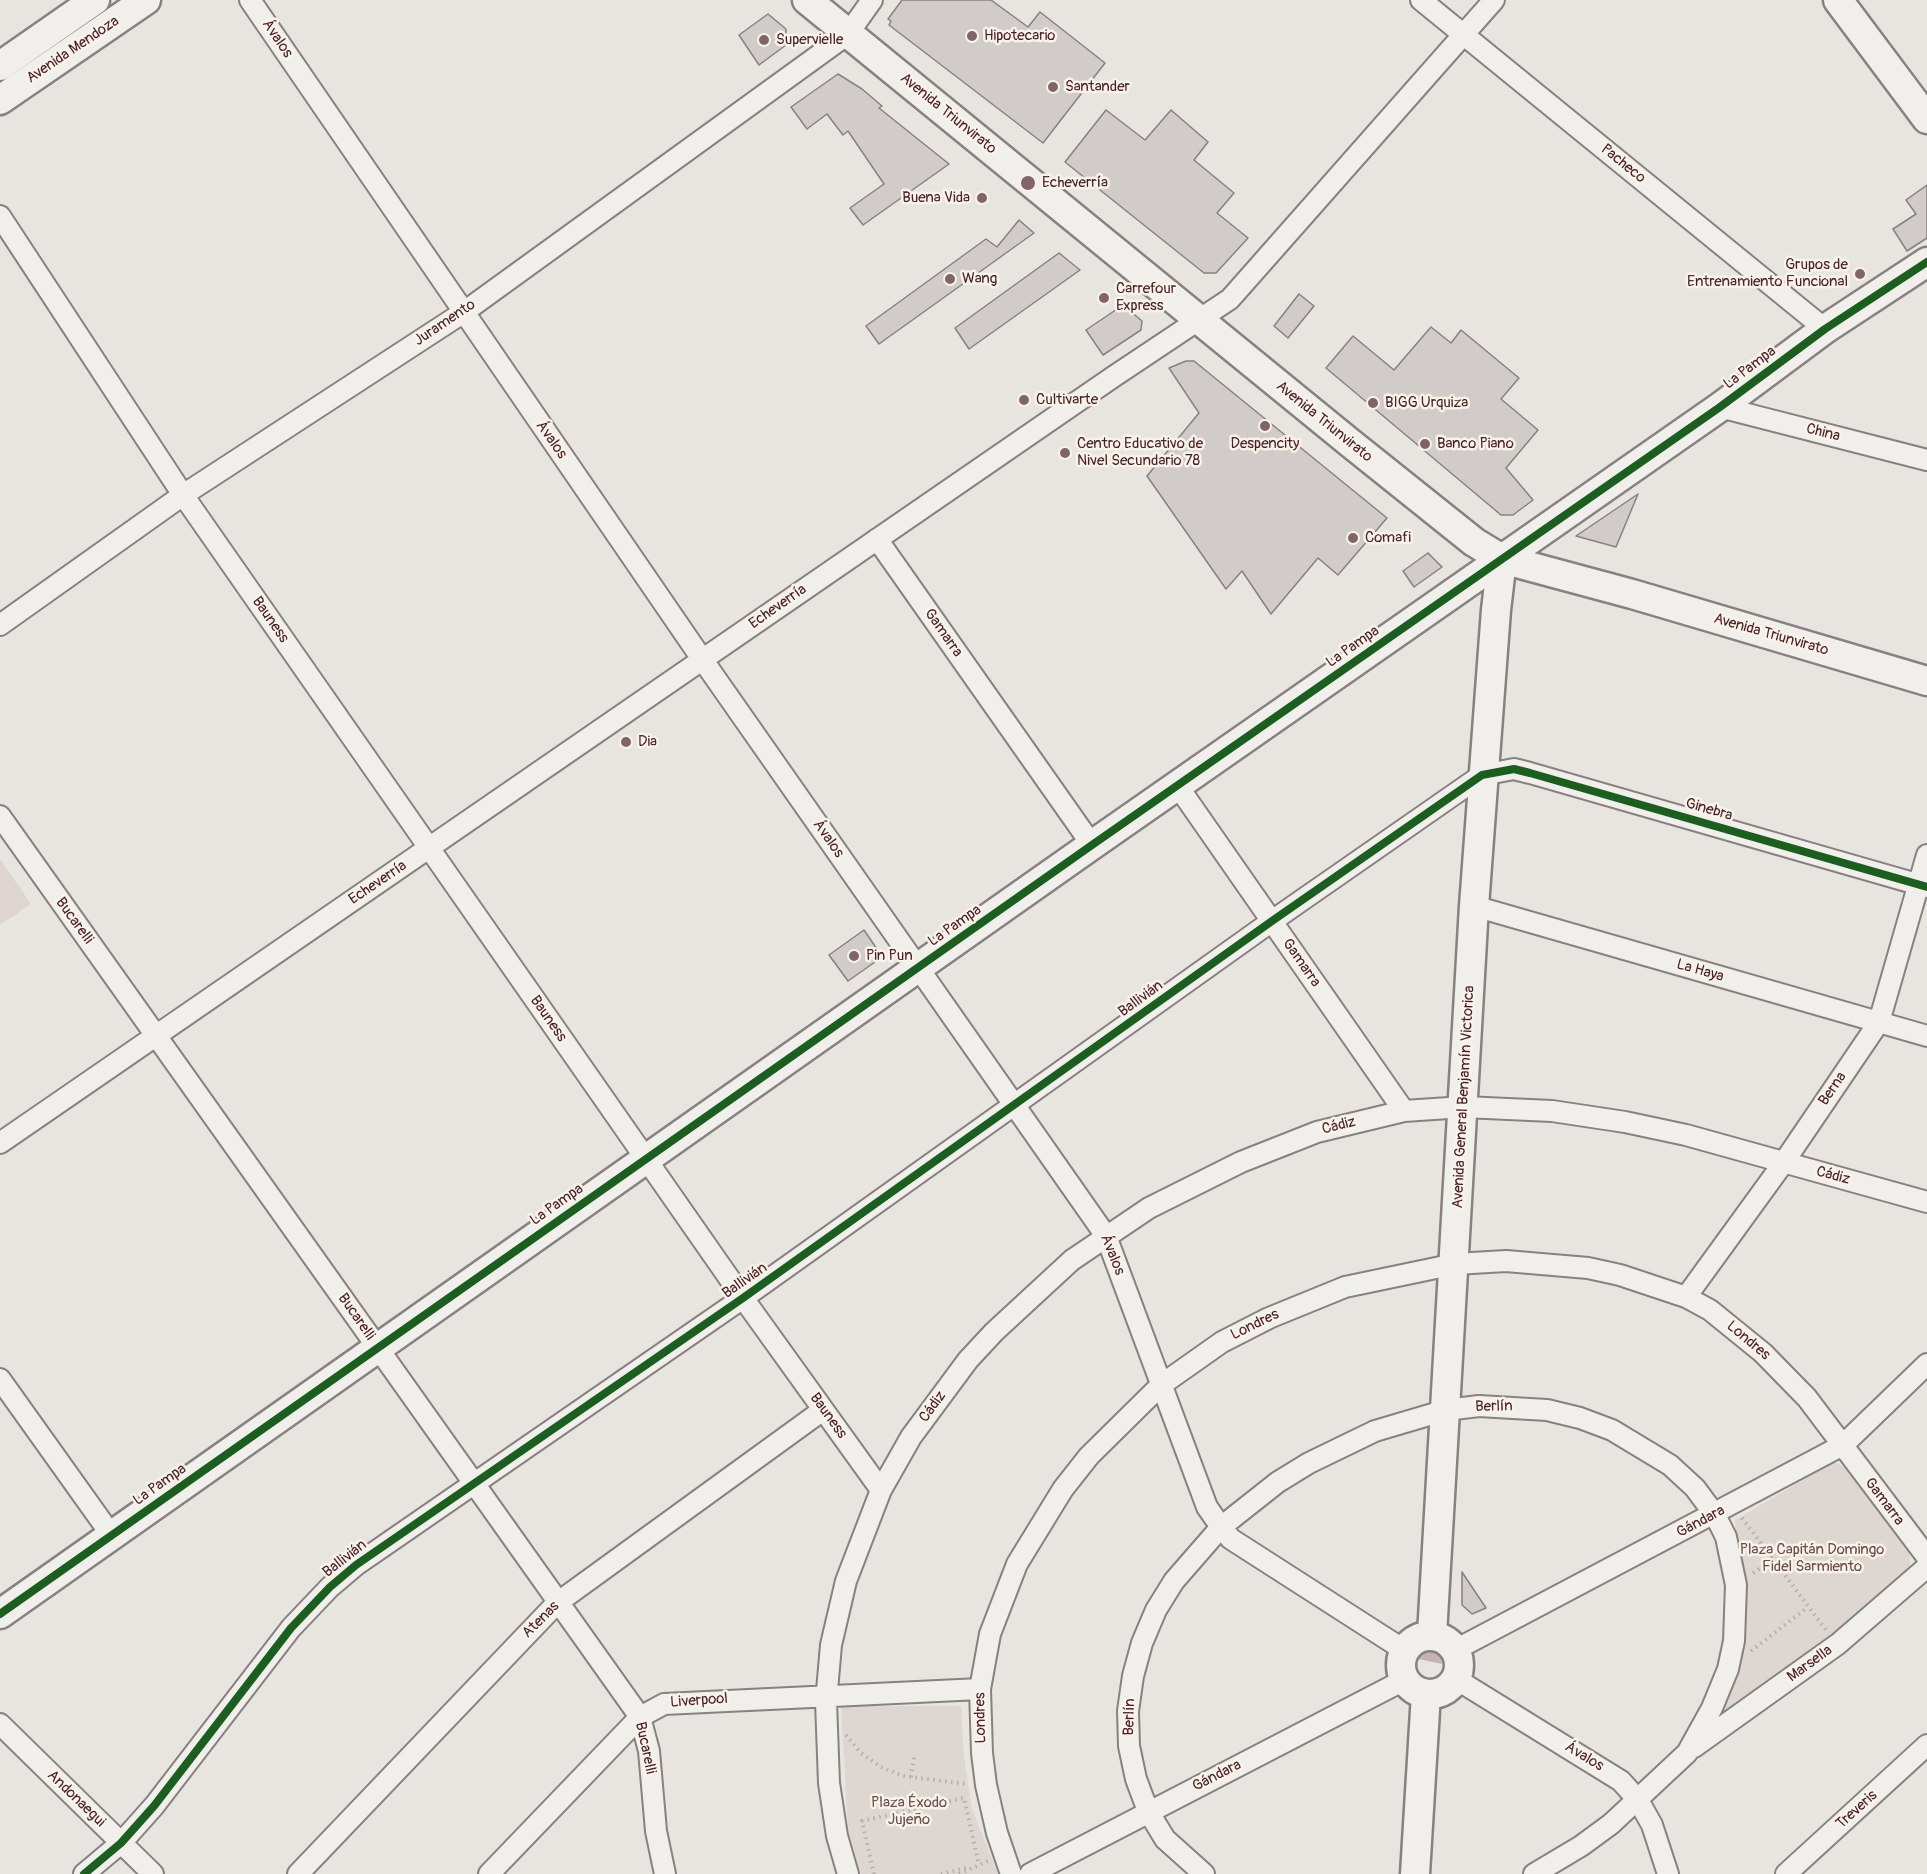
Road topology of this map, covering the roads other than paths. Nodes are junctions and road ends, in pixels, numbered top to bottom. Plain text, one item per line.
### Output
1 (95, 0) edge
2 (146, 0) edge
3 (250, 0) edge
4 (807, 0) edge
5 (872, 0) edge
6 (1421, 0) edge
7 (1494, 0) edge
8 (1838, 0) edge
9 (848, 34) junction
10 (1464, 34) junction
11 (0, 66) edge
12 (0, 100) edge
13 (1927, 119) edge
14 (0, 216) edge
15 (1927, 262) edge
16 (464, 312) junction
17 (1198, 320) junction
18 (1825, 329) junction
19 (1720, 407) junction
20 (1927, 460) edge
21 (183, 495) junction
22 (877, 539) junction
23 (1502, 559) junction
24 (0, 624) edge
25 (702, 659) junction
26 (1927, 681) edge
27 (1482, 775) junction
28 (1177, 785) junction
29 (0, 816) edge
30 (1092, 845) junction
31 (428, 848) junction
32 (1927, 855) edge
33 (1923, 886) edge
34 (1474, 906) junction
35 (1272, 921) junction
36 (919, 968) junction
37 (1879, 1022) junction
38 (156, 1035) junction
39 (1927, 1036) edge
40 (1016, 1106) junction
41 (1464, 1107) junction
42 (1404, 1111) junction
43 (0, 1143) edge
44 (646, 1159) junction
45 (1784, 1162) junction
46 (1927, 1202) edge
47 (1106, 1236) junction
48 (1455, 1264) junction
49 (1686, 1297) junction
50 (743, 1298) junction
51 (378, 1347) junction
52 (1927, 1365) edge
53 (0, 1379) edge
54 (1161, 1385) junction
55 (823, 1410) junction
56 (1446, 1410) junction
57 (1844, 1445) junction
58 (476, 1483) junction
59 (881, 1490) junction
60 (1724, 1510) junction
61 (1221, 1527) junction
62 (112, 1536) junction
63 (1927, 1557) edge
64 (1927, 1567) edge
65 (557, 1603) junction
66 (0, 1614) edge
67 (1444, 1642) junction
68 (1404, 1650) junction
69 (1456, 1679) junction
70 (1415, 1687) junction
71 (980, 1689) junction
72 (826, 1699) junction
73 (639, 1717) junction
74 (0, 1724) edge
75 (1927, 1745) edge
76 (1687, 1753) junction
77 (1638, 1800) junction
78 (1148, 1811) junction
79 (121, 1843) junction
80 (84, 1874) edge
81 (153, 1874) edge
82 (298, 1874) edge
83 (489, 1874) edge
84 (665, 1874) edge
85 (848, 1874) edge
86 (1011, 1874) edge
87 (1030, 1874) edge
88 (1204, 1874) edge
89 (1415, 1874) edge
90 (1534, 1874) edge
91 (1668, 1874) edge
92 (1786, 1874) edge

1 - 11 street, Avenida Mendoza
2 - 12 street, Avenida Mendoza
3 - 16 street, Ávalos
4 - 9 street, Avenida Triunvirato
5 - 9 street, Juramento
6 - 10 street, Pacheco
7 - 10 street, Echeverría
8 - 13 street
9 - 16 street, Juramento
9 - 17 street, Avenida Triunvirato
10 - 17 street, Echeverría
10 - 18 street, Pacheco
14 - 21 street, Bauness
15 - 18 street, La Pampa
16 - 21 street, Juramento
16 - 25 street, Ávalos
17 - 22 street, Echeverría
17 - 23 street, Avenida Triunvirato
18 - 19 street, La Pampa
19 - 20 street, China
19 - 23 street, La Pampa
21 - 24 street, Juramento
21 - 31 street, Bauness
22 - 25 street, Echeverría
22 - 30 street, Gamarra
23 - 26 street, Avenida Triunvirato
23 - 27 street, Avenida General Benjamín Victorica
23 - 28 street, La Pampa
25 - 31 street, Echeverría
25 - 36 street, Ávalos
27 - 33 street, Ginebra
27 - 34 street, Avenida General Benjamín Victorica
27 - 35 street, Ballivián
28 - 30 street, La Pampa
28 - 35 street, Gamarra
29 - 38 street, Bucarelli
30 - 36 street, La Pampa
31 - 38 street, Echeverría
31 - 44 street, Bauness
32 - 33 street, Berna
33 - 37 street, Berna
34 - 37 street, La Haya
34 - 41 street, Avenida General Benjamín Victorica
35 - 40 street, Ballivián
35 - 42 street, Gamarra
36 - 40 street, Ávalos
36 - 44 street, La Pampa
37 - 39 street, La Haya
37 - 45 street, Berna
38 - 43 street, Echeverría
38 - 51 street, Bucarelli
40 - 47 street, Ávalos
40 - 50 street, Ballivián
41 - 42 street, Cádiz
41 - 45 street, Cádiz
41 - 48 street, Avenida General Benjamín Victorica
42 - 47 street, Cádiz
44 - 50 street, Bauness
44 - 51 street, La Pampa
45 - 46 street, Cádiz
45 - 49 street, Berna
47 - 54 street, Ávalos
47 - 59 street, Cádiz
48 - 49 street, Londres
48 - 54 street, Londres
48 - 56 street, Avenida General Benjamín Victorica
49 - 57 street, Londres
50 - 55 street, Bauness
50 - 58 street, Ballivián
51 - 58 street, Bucarelli
51 - 62 street, La Pampa
52 - 57 street, Gándara
53 - 62 street
54 - 61 street, Ávalos
54 - 71 street, Londres
55 - 59 street, Bauness
55 - 65 street, Atenas
56 - 60 street, Berlín
56 - 61 street, Berlín
56 - 67 street, Avenida General Benjamín Victorica
57 - 60 street, Gándara
57 - 63 street, Gamarra
58 - 65 street, Bucarelli
58 - 79 street, Ballivián
59 - 72 street
60 - 67 street, Gándara
60 - 76 street, Berlín
61 - 68 street, Ávalos
61 - 78 street, Berlín
62 - 66 street, La Pampa
64 - 76 street, Marsella
65 - 73 street, Bucarelli
65 - 82 street, Atenas
67 - 68 street
67 - 69 street
68 - 70 street
69 - 70 street
69 - 77 street, Ávalos
70 - 78 street, Gándara
70 - 89 street
71 - 72 street, Liverpool
71 - 86 street, Londres
72 - 73 street, Liverpool
72 - 85 street
73 - 83 street, Liverpool
73 - 84 street, Bucarelli
74 - 79 street, Andonaegui
75 - 92 street, Treveris
76 - 77 street, Berlín
77 - 90 street, Berlín
77 - 91 street, Ávalos
78 - 87 street, Gándara
78 - 88 street, Berlín
79 - 80 street, Ballivián
79 - 81 street, Andonaegui

